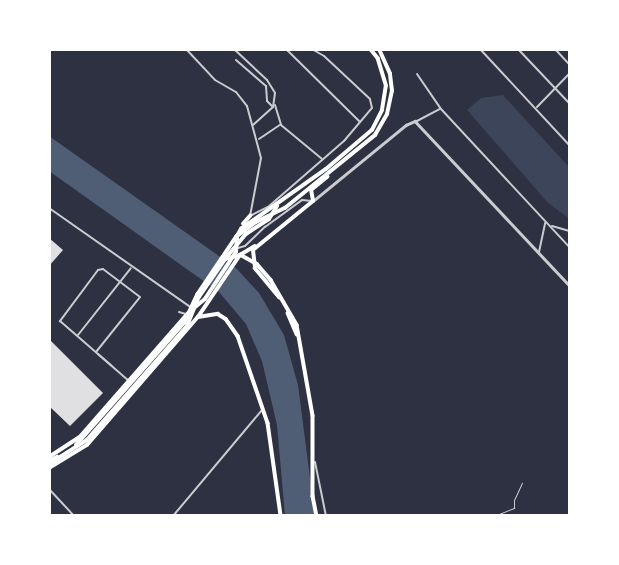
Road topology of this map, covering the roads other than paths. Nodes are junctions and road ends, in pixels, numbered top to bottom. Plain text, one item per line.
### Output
1 (186, 49) edge
2 (234, 49) edge
3 (286, 49) edge
4 (312, 49) edge
5 (370, 49) edge
6 (379, 49) edge
7 (480, 49) edge
8 (518, 49) edge
9 (555, 49) edge
10 (236, 60) dead end
11 (570, 65) edge
12 (570, 73) edge
13 (417, 74) dead end
14 (555, 88) junction
15 (570, 104) edge
16 (274, 106) junction
17 (536, 107) junction
18 (441, 109) junction
19 (415, 121) junction
20 (361, 123) junction
21 (253, 125) junction
22 (281, 125) junction
23 (258, 140) junction
24 (570, 146) edge
25 (322, 160) junction
26 (330, 172) junction
27 (313, 201) junction
28 (278, 204) junction
29 (49, 208) edge
30 (250, 216) junction
31 (545, 222) junction
32 (247, 223) junction
33 (549, 226) junction
34 (570, 231) edge
35 (257, 245) junction
36 (238, 248) junction
37 (570, 248) edge
38 (245, 249) junction
39 (539, 254) junction
40 (225, 259) junction
41 (234, 259) junction
42 (256, 266) junction
43 (131, 268) junction
44 (122, 281) junction
45 (570, 286) edge
46 (212, 293) junction
47 (186, 305) junction
48 (193, 309) junction
49 (179, 312) dead end
50 (188, 313) junction
51 (198, 317) junction
52 (77, 336) junction
53 (97, 353) junction
54 (128, 380) junction
55 (138, 388) junction
56 (263, 408) junction
57 (95, 429) junction
58 (314, 461) junction
59 (49, 462) edge
60 (522, 483) dead end
61 (49, 489) edge
62 (74, 516) edge
63 (173, 516) edge
64 (281, 516) edge
65 (317, 516) edge
66 (326, 516) edge
67 (494, 516) edge

1 - 21 street
2 - 16 street
3 - 20 street
4 - 20 street
5 - 28 main road
6 - 26 main road
7 - 17 street
8 - 14 street
9 - 11 street
10 - 16 street
12 - 14 street
13 - 18 street
14 - 15 street
14 - 17 street
16 - 21 street
16 - 22 street
17 - 24 street
18 - 19 street
18 - 31 street
19 - 27 street
19 - 39 street
20 - 25 street
21 - 23 street
22 - 23 street
22 - 25 street
23 - 30 street
25 - 30 street
26 - 27 main road
26 - 57 main road
27 - 35 main road
27 - 36 street
28 - 32 main road
28 - 40 main road
29 - 43 street
30 - 32 street
30 - 36 main road
31 - 33 street
31 - 39 street
32 - 36 main road
33 - 34 street
33 - 37 street
35 - 38 main road
35 - 42 main road
36 - 38 main road
36 - 41 main road
38 - 41 main road
39 - 45 street
40 - 42 main road
40 - 57 main road
41 - 42 main road
41 - 46 main road
42 - 58 main road
43 - 44 street
43 - 47 street
44 - 52 street
44 - 52 street
44 - 53 street
46 - 48 main road
46 - 51 main road
47 - 48 street
47 - 50 street
48 - 50 main road
49 - 50 street
50 - 54 main road
51 - 55 main road
51 - 56 main road
52 - 53 street
53 - 54 street
54 - 55 street
54 - 59 main road
55 - 59 main road
56 - 63 street
56 - 64 main road
57 - 59 main road
58 - 65 main road
58 - 66 street
60 - 67 lane
61 - 62 street

